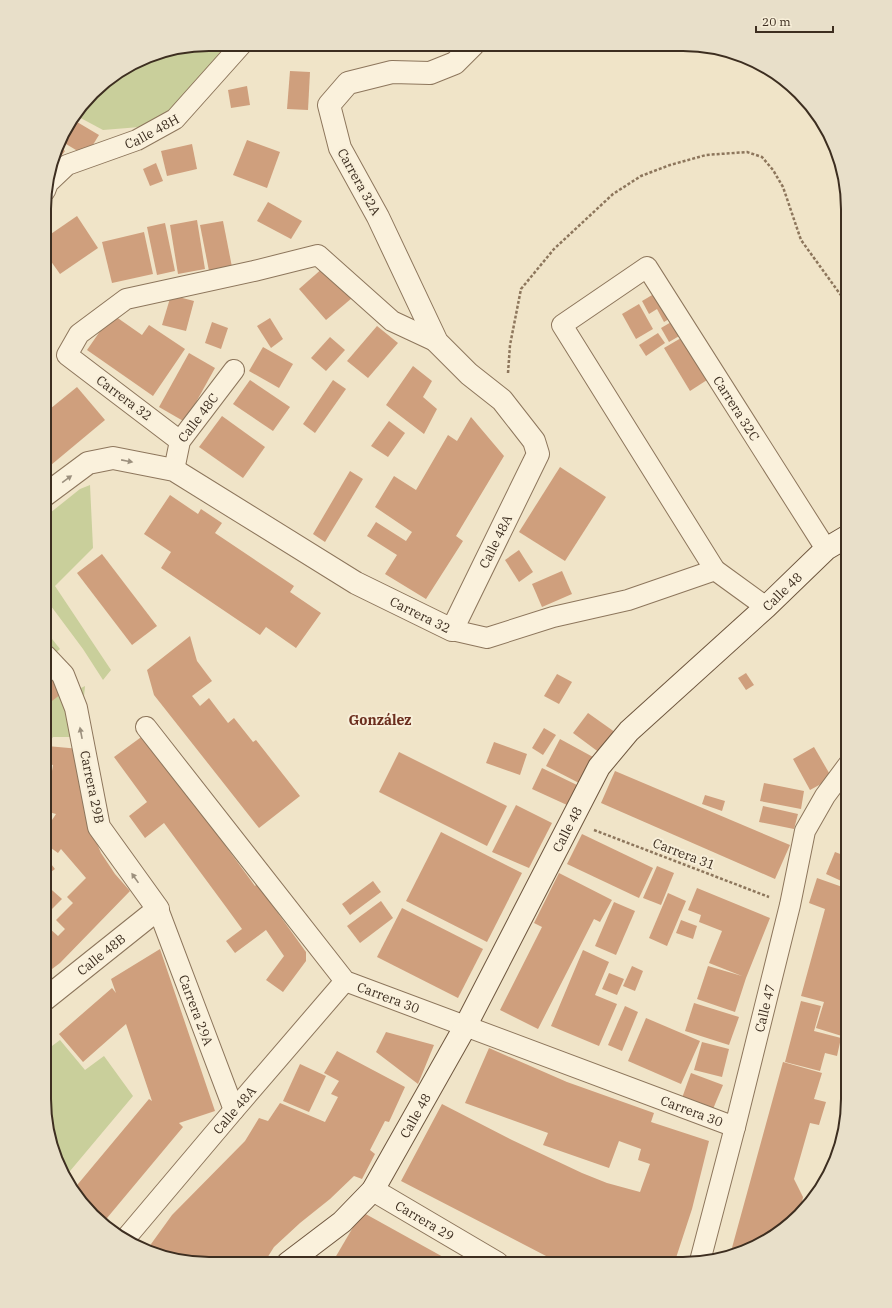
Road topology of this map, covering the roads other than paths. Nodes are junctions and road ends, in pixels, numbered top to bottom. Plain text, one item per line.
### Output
1 (236, 51) edge
2 (467, 51) edge
3 (54, 176) edge
4 (437, 342) junction
5 (67, 355) joint
6 (234, 370) dead end
7 (180, 441) junction
8 (538, 454) joint
9 (174, 470) junction
10 (51, 491) edge
11 (841, 540) edge
12 (826, 549) junction
13 (715, 570) junction
14 (766, 608) junction
15 (452, 630) junction
16 (51, 662) edge
17 (146, 727) dead end
18 (841, 774) edge
19 (841, 786) edge
20 (825, 796) junction
21 (158, 909) junction
22 (345, 981) junction
23 (51, 994) edge
24 (464, 1027) junction
25 (234, 1110) junction
26 (735, 1127) junction
27 (373, 1190) junction
28 (129, 1235) edge
29 (701, 1256) edge
30 (296, 1257) edge
31 (485, 1257) edge

1 - 3 street, Calle 48H
2 - 4 street, Carrera 32A
4 - 5 street, Carrera 32A
4 - 8 street, Carrera 32A
5 - 7 street, Carrera 32
6 - 7 street, Calle 48C
7 - 9 street, Calle 48C
8 - 15 street, Calle 48A
10 -> 9 street, Carrera 32
9 - 15 street, Carrera 32
11 - 12 street, Calle 48
12 - 13 street, Carrera 32C
12 - 14 street, Calle 48
13 - 14 street
13 - 15 street, Carrera 32
14 - 24 street, Calle 48
21 -> 16 street, Carrera 29B
17 - 22 street, Carrera 30
18 - 20 street, Calle 47
19 - 20 street
20 - 26 street, Calle 47
21 - 23 street, Calle 48B
21 - 25 street, Carrera 29A
22 - 24 street, Carrera 30
22 - 25 street, Calle 48A
24 - 26 street, Carrera 30
24 - 27 street, Calle 48
25 - 28 street, Calle 48A
26 - 29 street, Calle 47
27 - 30 street, Calle 48
27 - 31 street, Carrera 29

